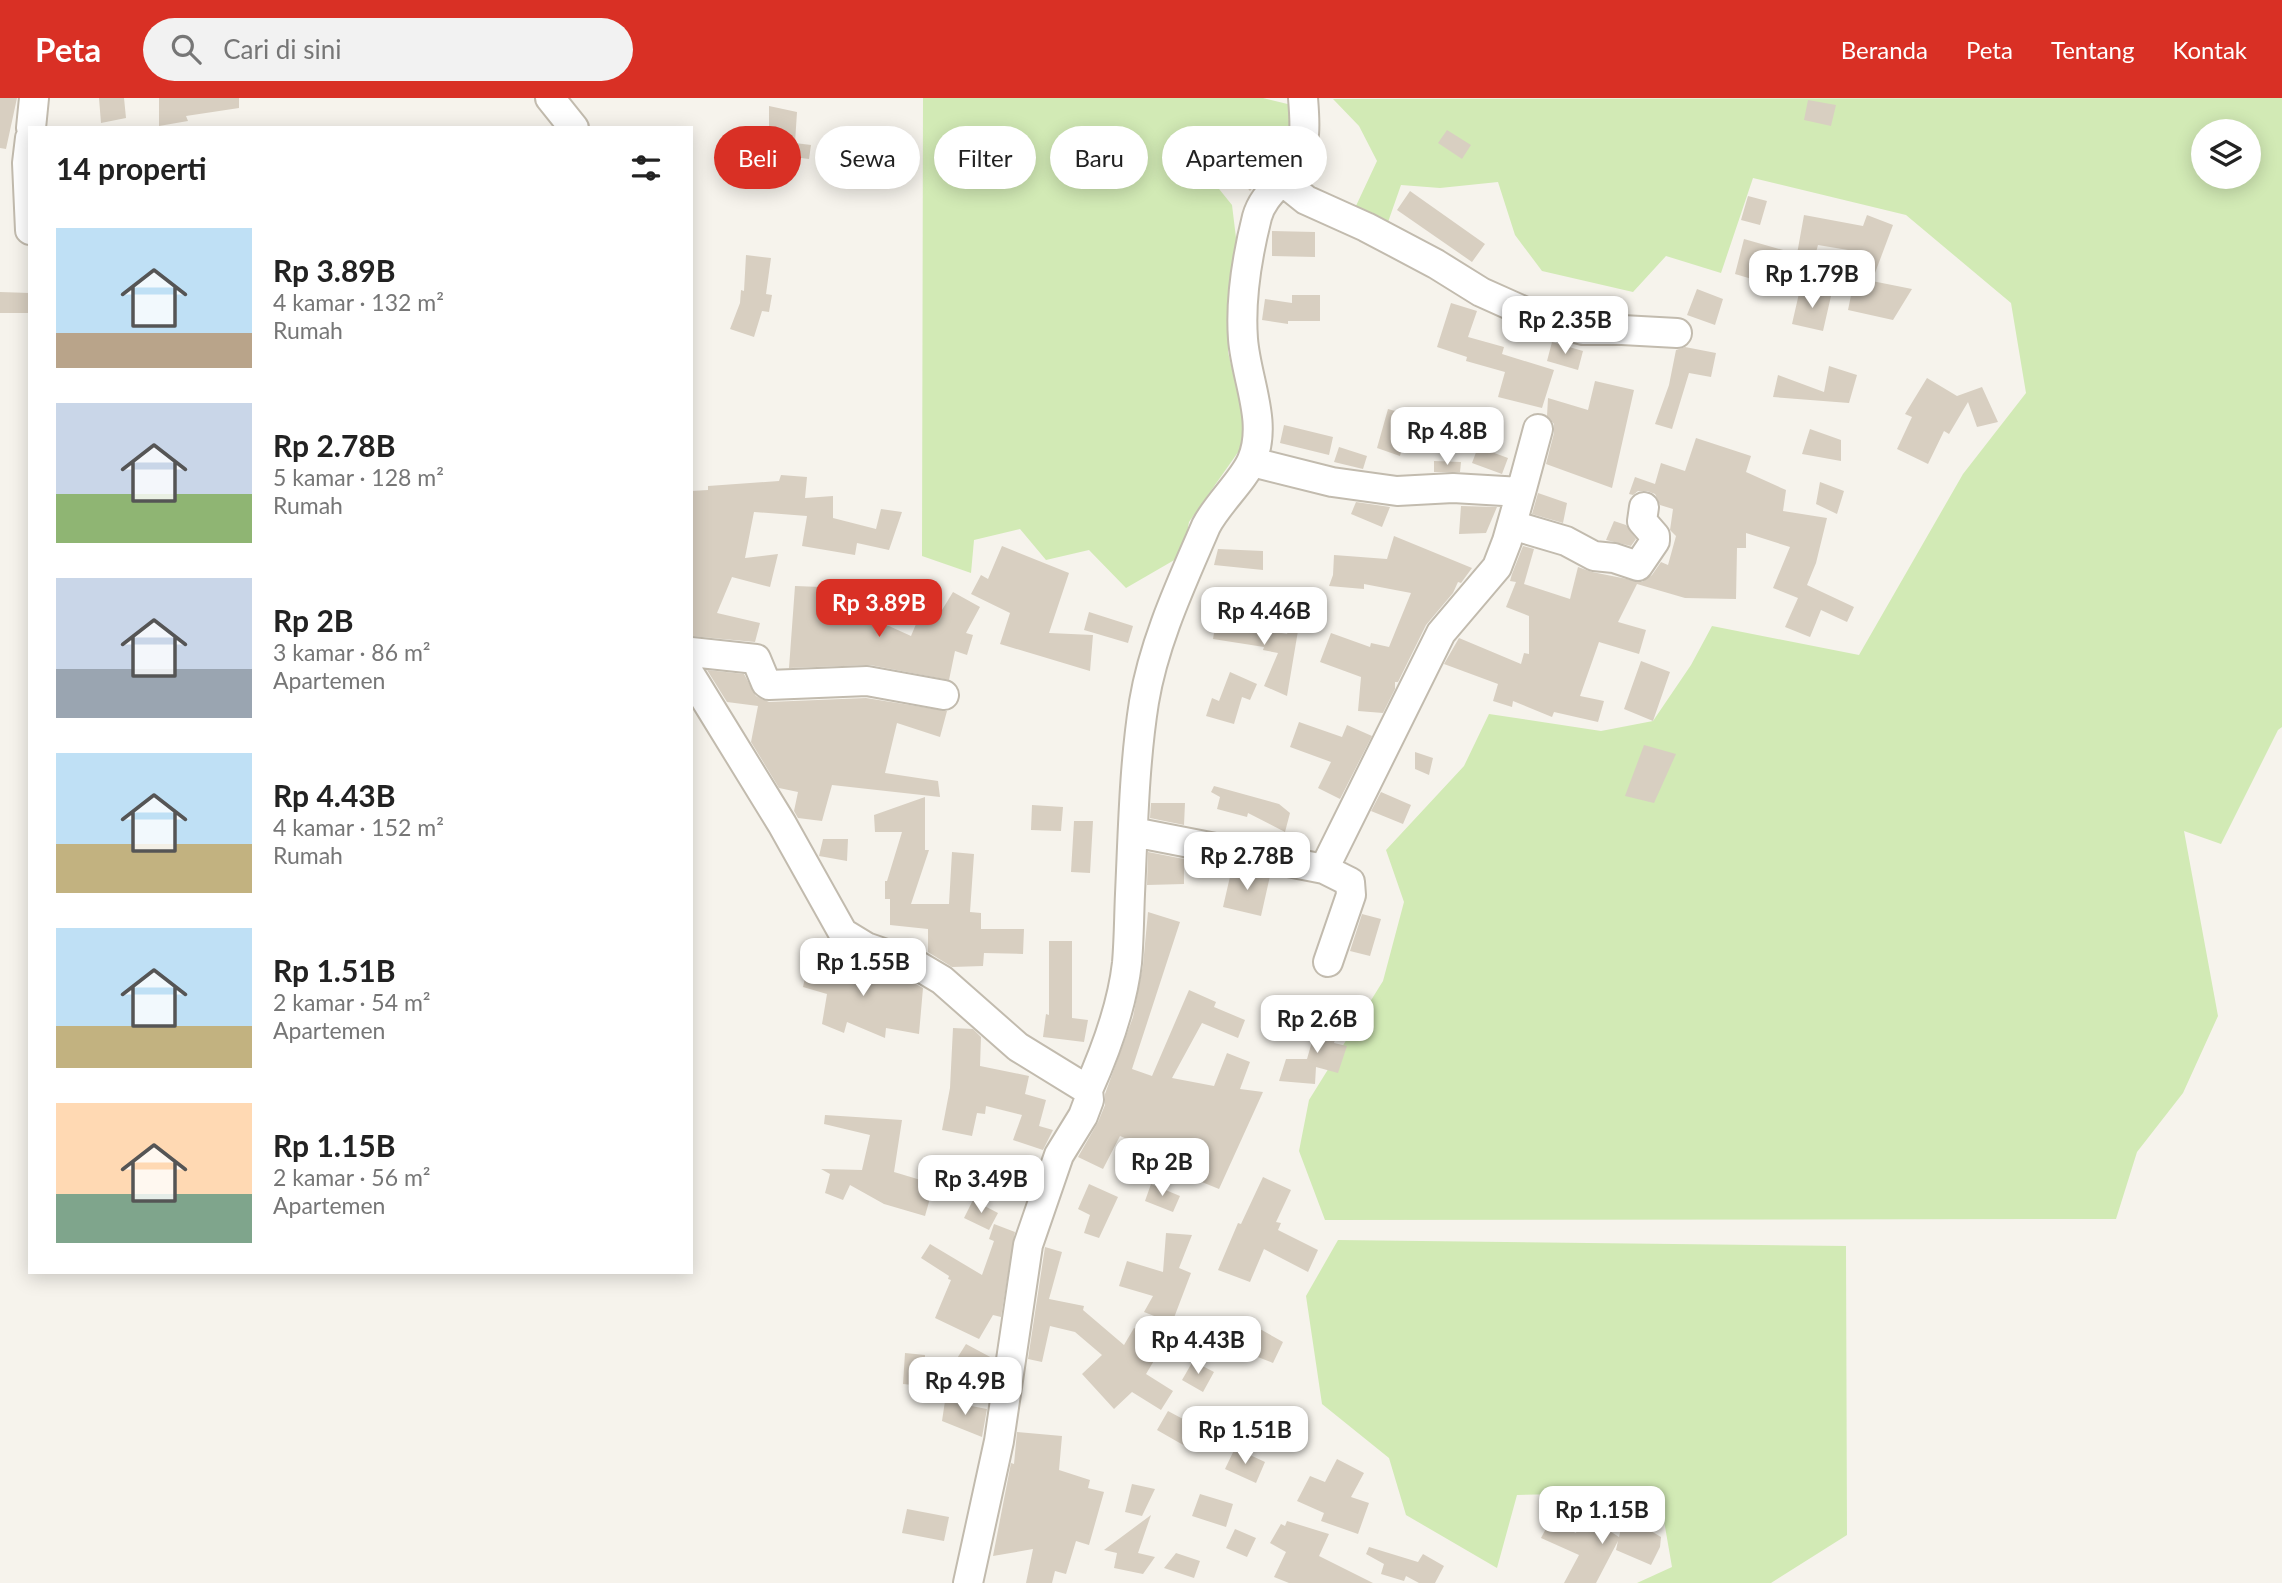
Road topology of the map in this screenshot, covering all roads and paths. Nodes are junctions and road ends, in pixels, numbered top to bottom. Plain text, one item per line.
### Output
1 (34, 98) edge
2 (550, 98) edge
3 (1303, 98) edge
4 (31, 126) edge
5 (572, 126) edge
6 (1304, 126) edge
7 (28, 155) edge
8 (28, 185) edge
9 (1273, 189) edge
10 (1292, 189) edge
11 (1677, 333) dead end
12 (1538, 429) dead end
13 (1252, 462) junction
14 (1521, 492) junction
15 (1644, 507) dead end
16 (1512, 525) junction
17 (693, 652) edge
18 (693, 679) edge
19 (944, 695) dead end
20 (1133, 832) junction
21 (1324, 869) junction
22 (1328, 962) dead end
23 (1088, 1090) junction
24 (968, 1583) edge

1 - 4 street
2 - 5 street
3 - 6 street
7 - 8 street
9 - 13 street
10 - 11 street
12 - 14 street
13 - 14 street
13 - 20 street
14 - 16 street
15 - 16 street
16 - 21 street
17 - 19 street
18 - 23 street
20 - 21 street
20 - 23 street
21 - 22 street
23 - 24 street

